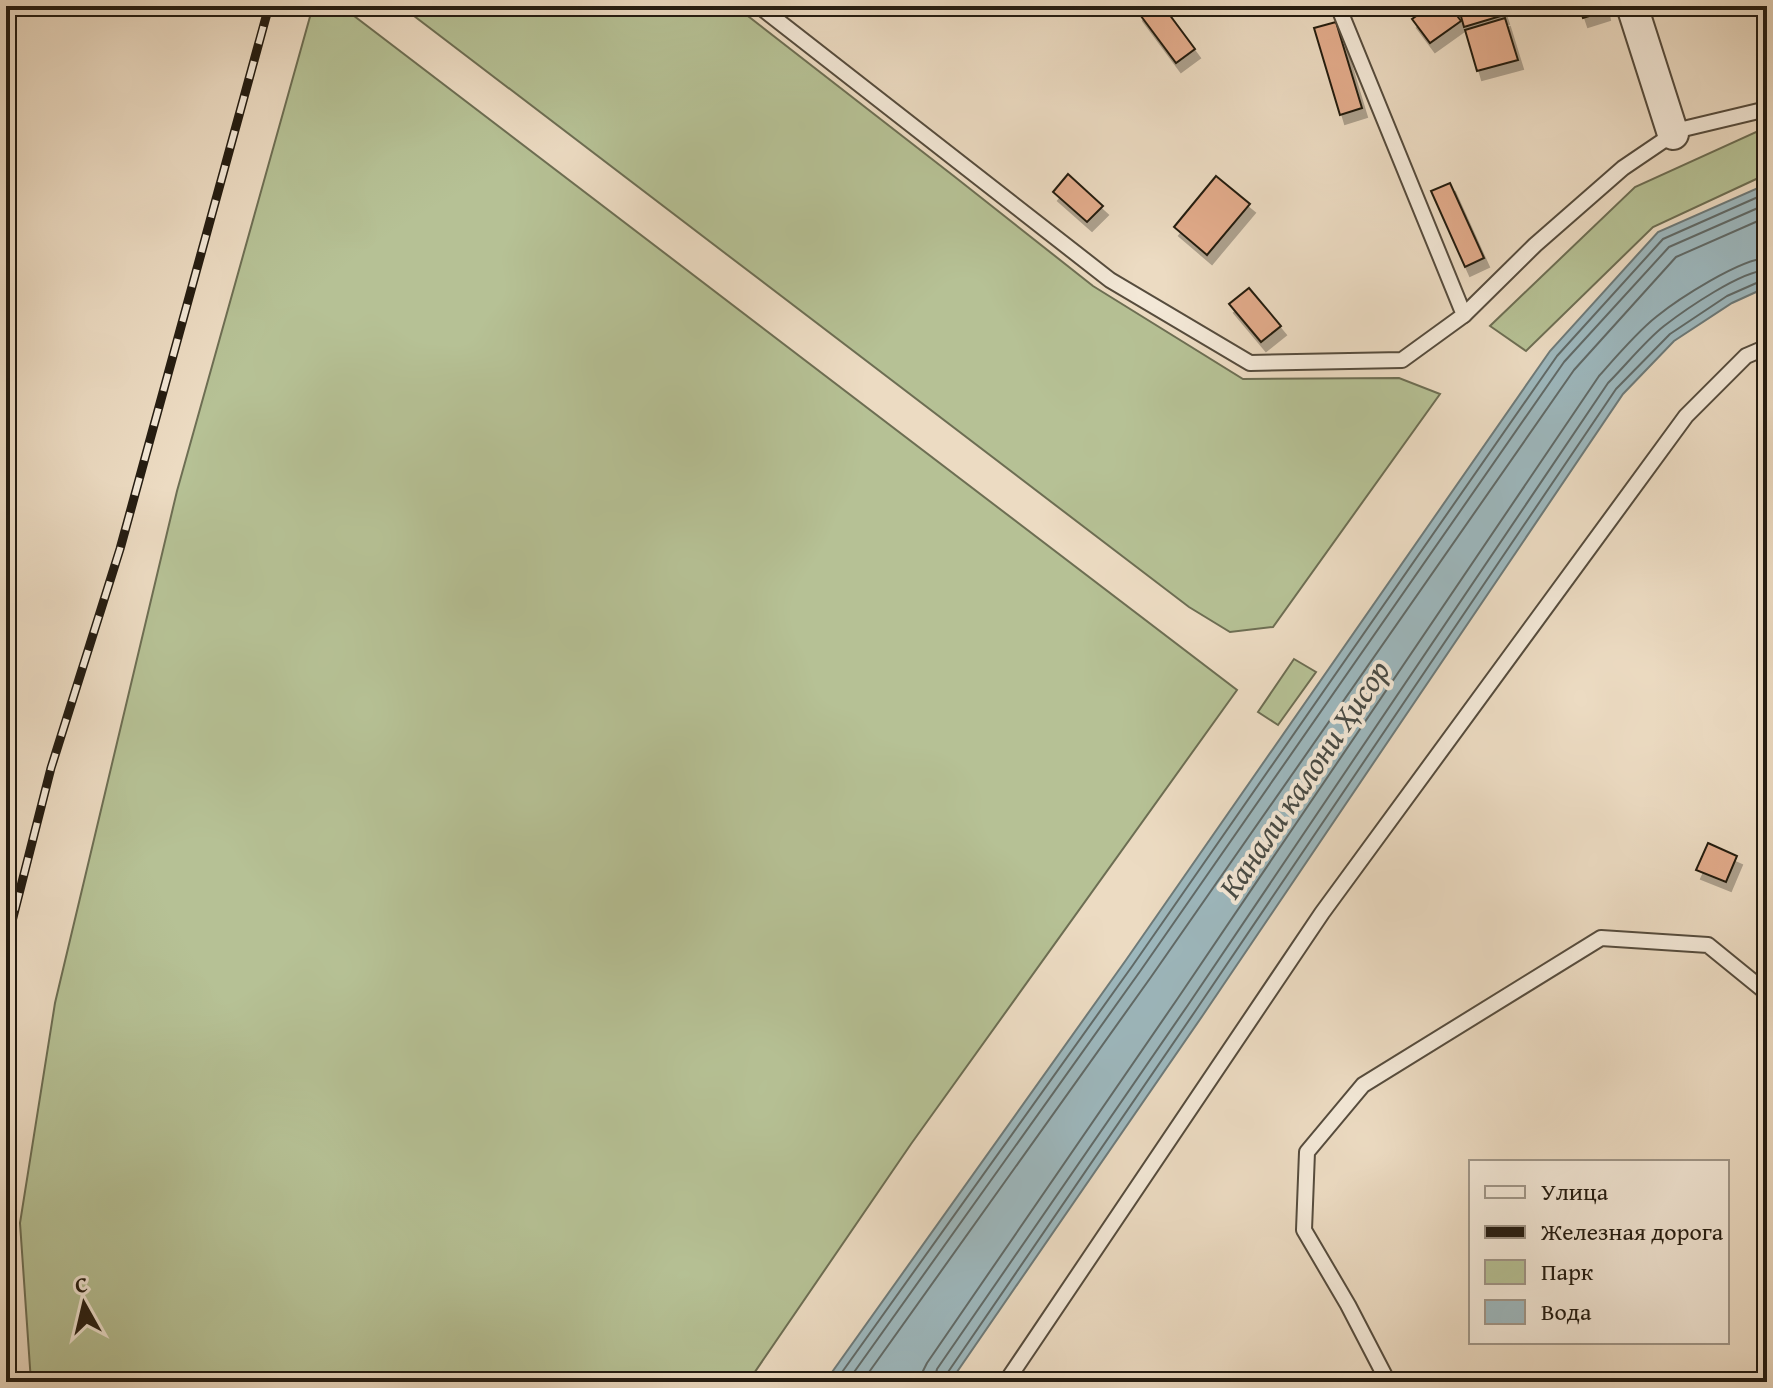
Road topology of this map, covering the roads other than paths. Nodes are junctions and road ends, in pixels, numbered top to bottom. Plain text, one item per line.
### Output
1 (759, 6) edge
2 (1338, 6) edge
3 (1632, 6) edge
4 (1767, 109) edge
5 (1673, 134) junction
6 (1464, 315) junction
7 (1767, 347) edge
8 (1767, 993) edge
9 (1006, 1382) edge
10 (1388, 1382) edge

1 - 6 lane
2 - 6 lane
3 - 5 street
4 - 5 lane
5 - 6 lane
7 - 9 lane
8 - 10 lane

